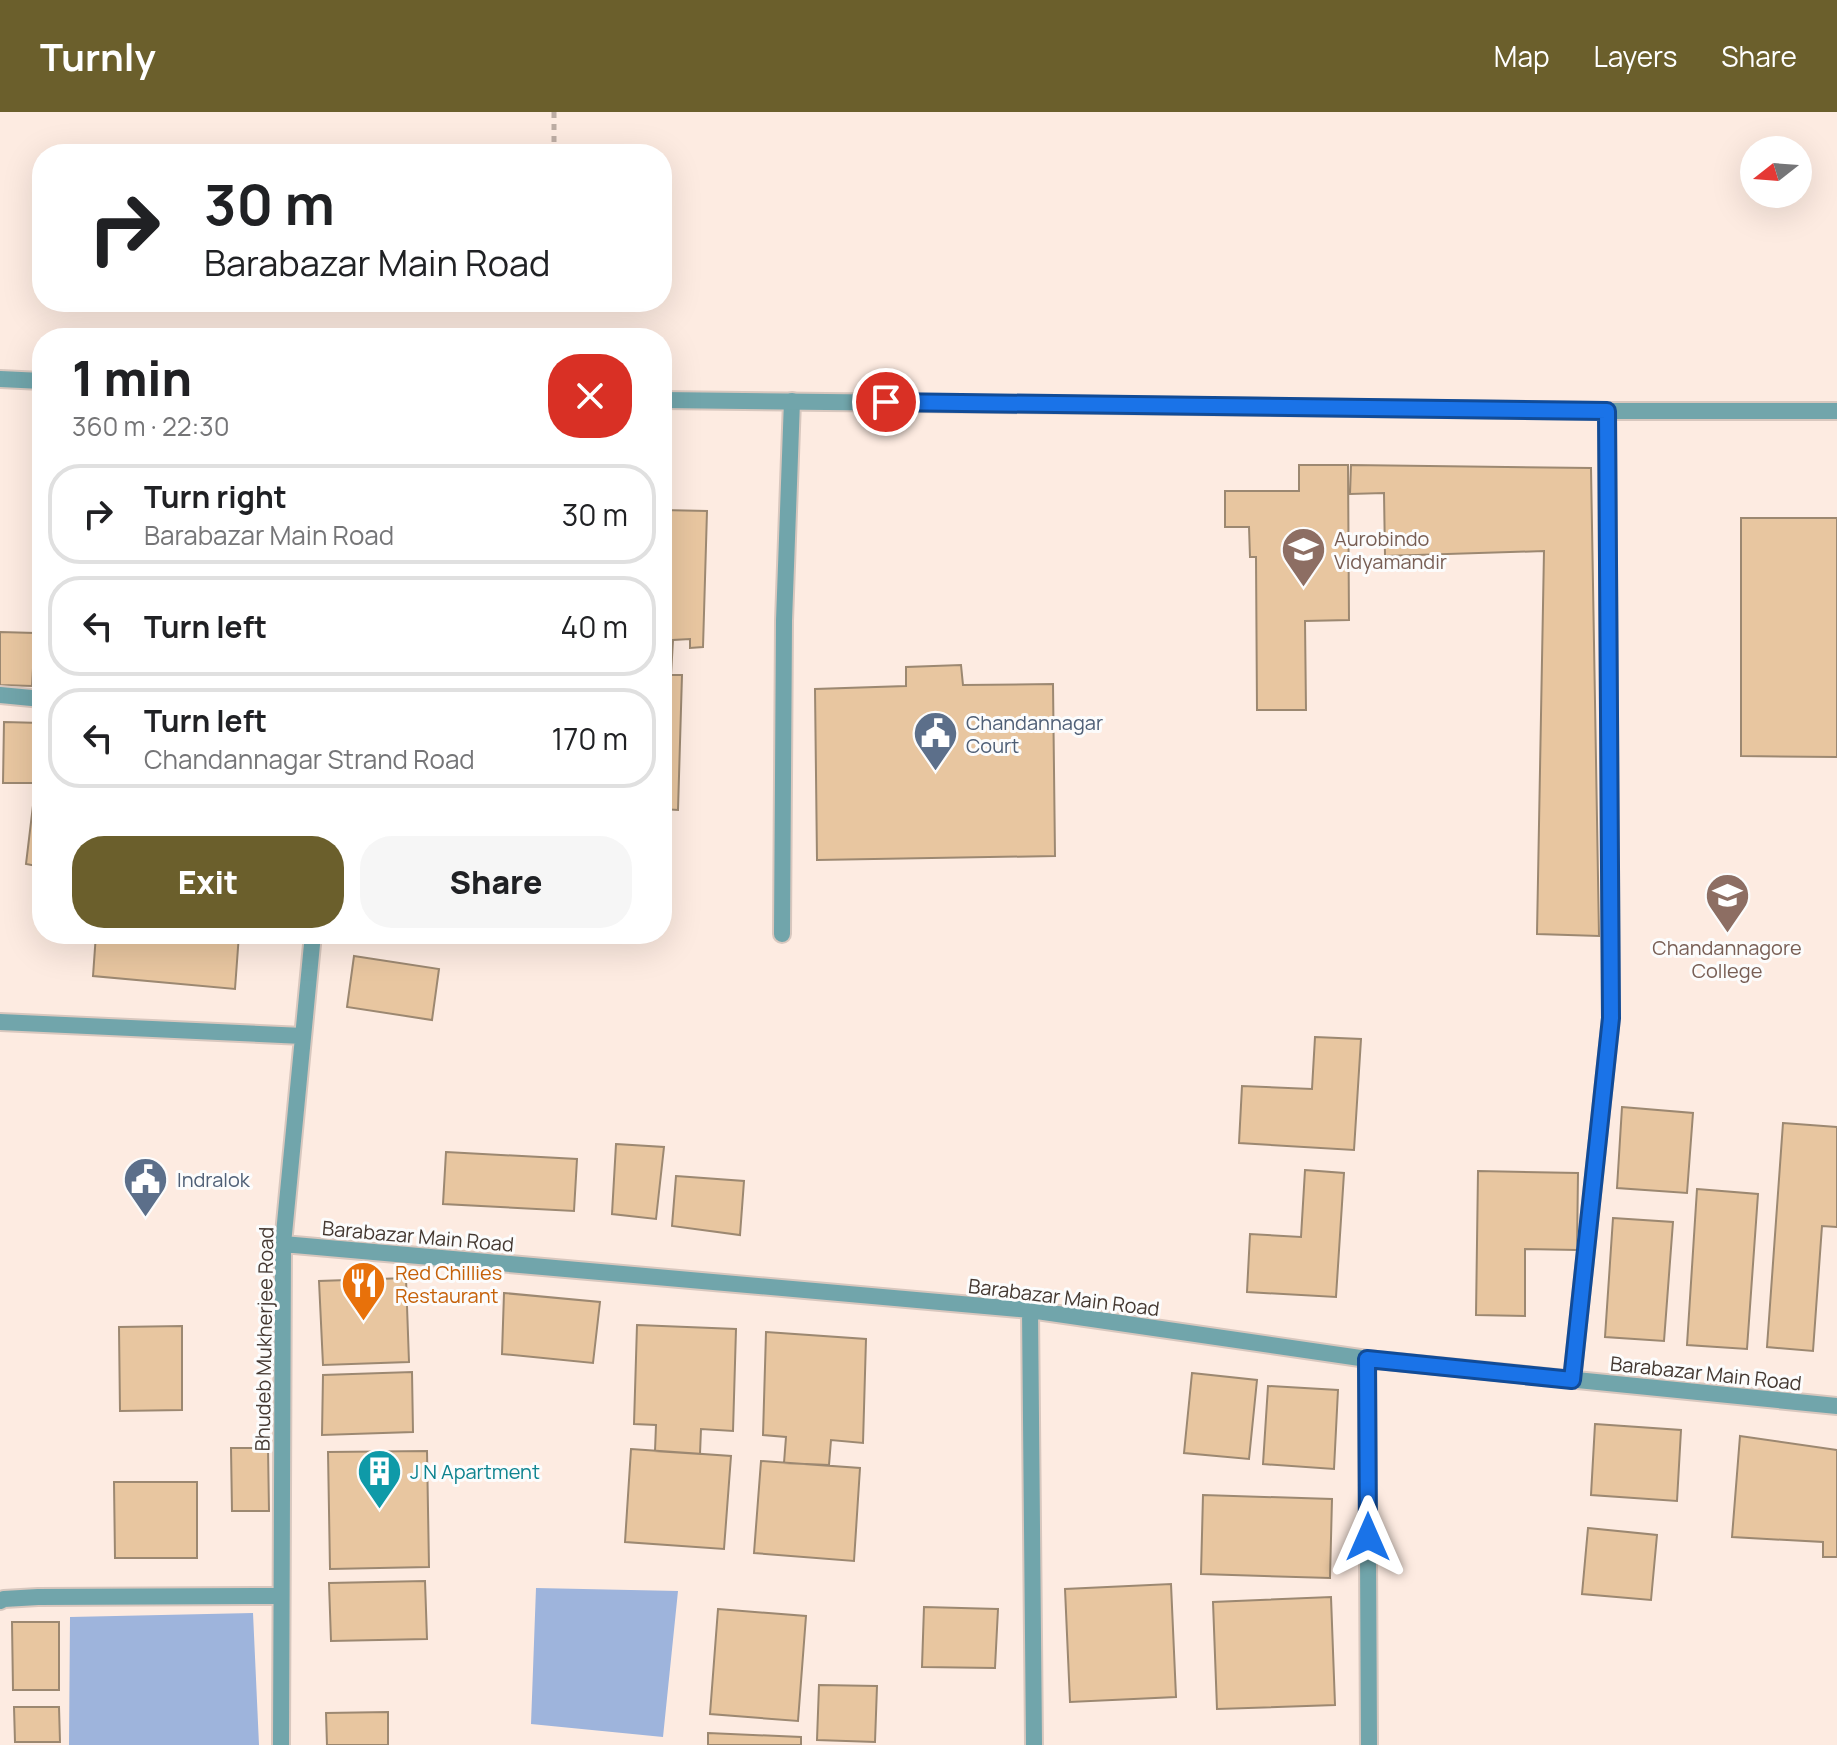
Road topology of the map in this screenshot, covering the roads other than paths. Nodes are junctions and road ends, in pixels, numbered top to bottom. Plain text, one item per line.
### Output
1 (0, 379) edge
2 (32, 381) edge
3 (672, 400) edge
4 (792, 401) junction
5 (1607, 411) junction
6 (1837, 411) edge
7 (0, 695) edge
8 (32, 698) edge
9 (782, 934) dead end
10 (312, 944) edge
11 (0, 1022) edge
12 (303, 1036) junction
13 (283, 1244) junction
14 (1030, 1310) junction
15 (1367, 1359) junction
16 (1572, 1380) junction
17 (1837, 1406) edge
18 (281, 1596) junction
19 (0, 1601) edge
20 (281, 1745) edge
21 (1034, 1745) edge
22 (1369, 1745) edge

1 - 2 street
3 - 4 street
4 - 5 street
4 - 9 street
5 - 6 street
5 - 16 street
7 - 8 street
10 - 12 street, Bhudeb Mukherjee Road
11 - 12 street
12 - 13 street, Bhudeb Mukherjee Road
13 - 14 street, Barabazar Main Road
13 - 18 street, Bhudeb Mukherjee Road
14 - 15 street, Barabazar Main Road
14 - 21 street
15 - 16 street, Barabazar Main Road
15 - 22 street
16 - 17 street, Barabazar Main Road
18 - 19 street
18 - 20 street, Bhudeb Mukherjee Road

